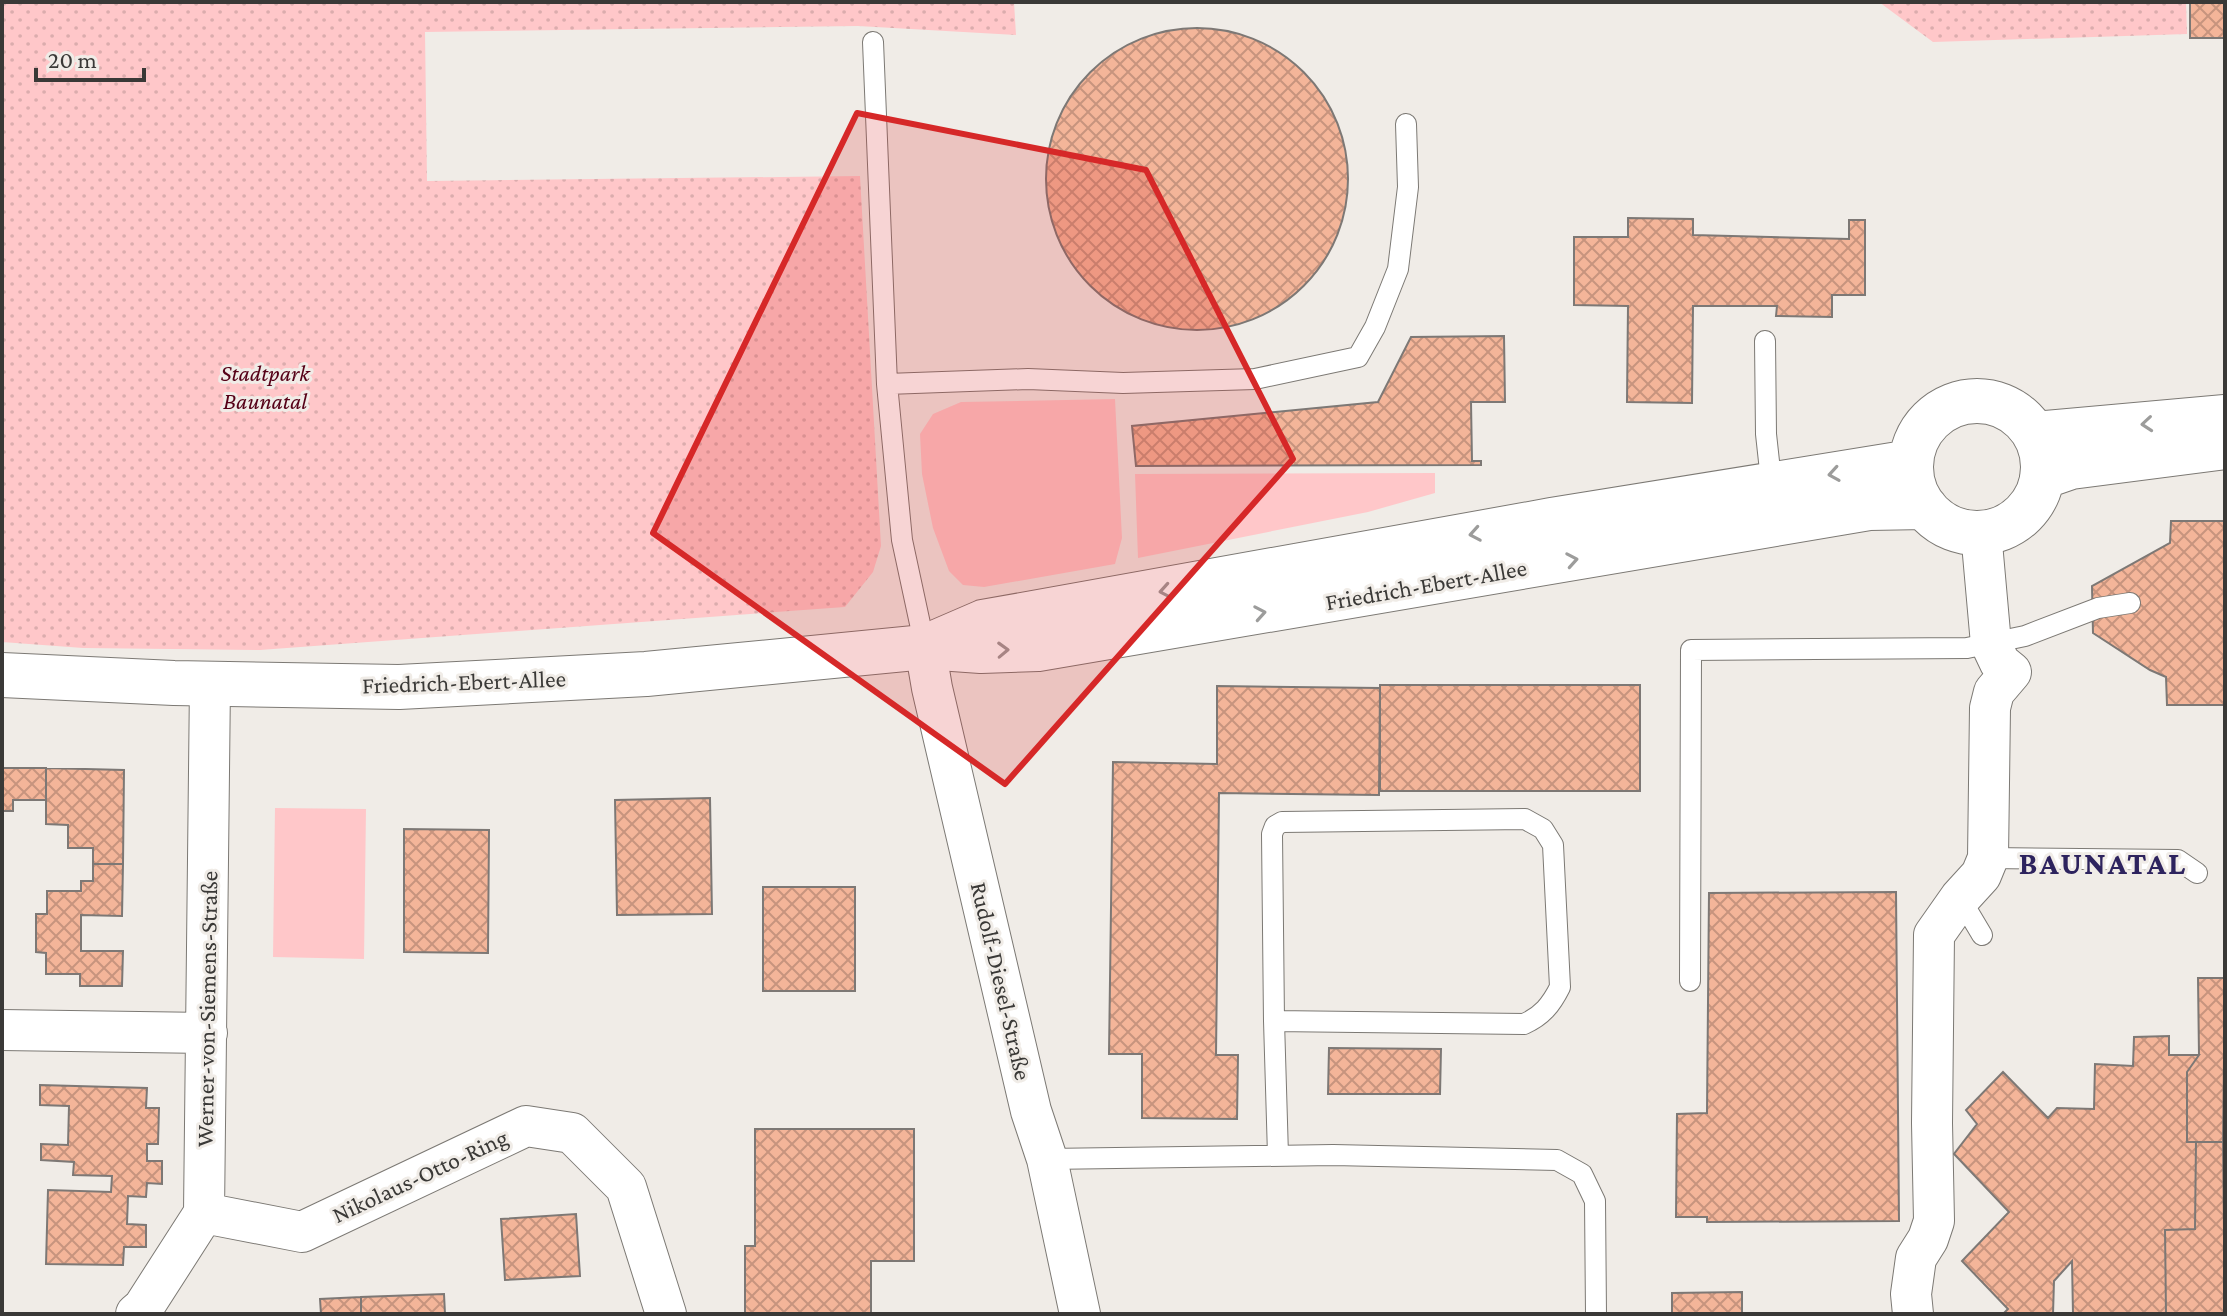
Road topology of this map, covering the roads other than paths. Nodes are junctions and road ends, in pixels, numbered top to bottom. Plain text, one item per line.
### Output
1 (873, 42) dead end
2 (1406, 124) dead end
3 (1765, 341) dead end
4 (887, 384) junction
5 (2225, 417) edge
6 (2035, 434) junction
7 (2225, 447) edge
8 (1911, 462) junction
9 (2042, 477) junction
10 (1773, 504) junction
11 (1925, 507) junction
12 (1981, 532) junction
13 (2130, 603) dead end
14 (1991, 644) junction
15 (925, 647) junction
16 (2, 675) edge
17 (210, 683) junction
18 (1988, 858) junction
19 (2197, 873) dead end
20 (1960, 898) junction
21 (1982, 935) dead end
22 (1690, 981) dead end
23 (1274, 1021) junction
24 (2, 1030) edge
25 (207, 1033) junction
26 (1278, 1155) junction
27 (1047, 1159) junction
28 (204, 1213) junction
29 (136, 1314) edge
30 (666, 1314) edge
31 (1080, 1314) edge
32 (1596, 1314) edge
33 (1913, 1314) edge

1 - 4 lane
2 - 4 lane
3 - 10 lane
4 - 15 lane
5 -> 6 street
6 - 8 street
6 - 9 street
7 - 9 street
8 -> 10 street, Friedrich-Ebert-Allee
8 - 11 street
9 - 12 street
10 - 11 street, Friedrich-Ebert-Allee
10 - 15 street, Friedrich-Ebert-Allee
11 - 12 street
12 - 14 street
13 - 14 lane
14 - 18 street
14 - 22 lane
15 - 17 street, Friedrich-Ebert-Allee
15 - 27 street, Rudolf-Diesel-Straße
16 - 17 street, Friedrich-Ebert-Allee
17 - 25 street, Werner-von-Siemens-Straße
18 - 19 lane
18 - 20 street
20 - 21 lane
20 - 33 street
23 - 23 lane
23 - 26 lane
24 - 25 street
25 - 28 street, Werner-von-Siemens-Straße
26 - 27 lane
26 - 32 lane
27 - 31 street, Rudolf-Diesel-Straße
28 - 29 street
28 - 30 street, Nikolaus-Otto-Ring

